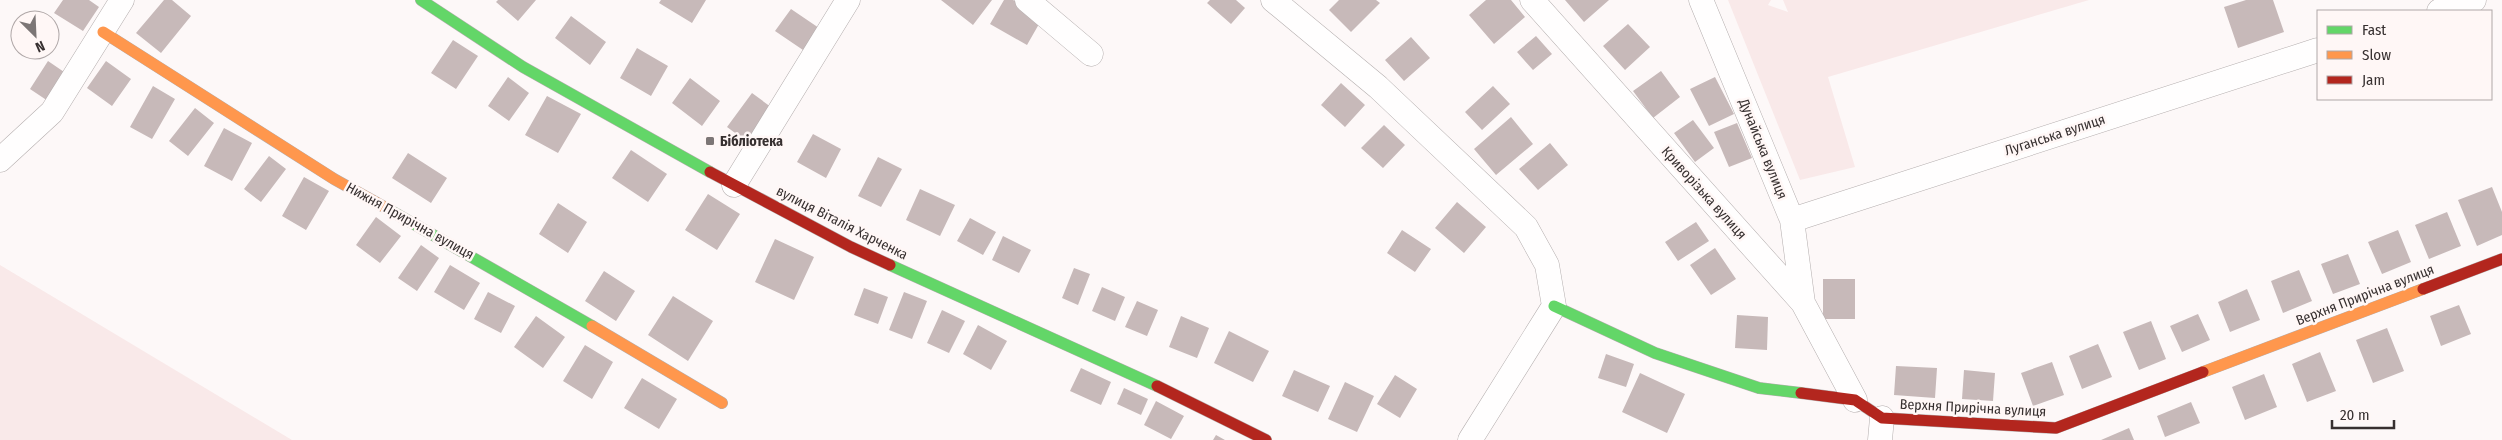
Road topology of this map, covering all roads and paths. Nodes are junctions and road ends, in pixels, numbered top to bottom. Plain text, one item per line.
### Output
1 (122, 0) edge
2 (421, 0) edge
3 (848, 0) edge
4 (1027, 0) edge
5 (1273, 0) edge
6 (1532, 0) edge
7 (1701, 0) edge
8 (2474, 0) edge
9 (2442, 10) edge
10 (103, 32) junction
11 (2317, 50) edge
12 (1091, 54) dead end
13 (0, 160) edge
14 (734, 185) junction
15 (1792, 220) junction
16 (2502, 259) edge
17 (1803, 303) junction
18 (1554, 306) junction
19 (1855, 400) junction
20 (722, 402) dead end
21 (1881, 429) edge
22 (1266, 440) edge
23 (1470, 440) edge

1 - 10 street
2 - 14 street, вулиця Віталія Харченка
3 - 14 street
4 - 12 street
5 - 18 street
6 - 17 street, Криворізька вулиця
7 - 15 street, Дунайська вулиця
8 - 9 street
10 - 13 street
10 - 20 street, Нижня Прирічна вулиця
11 - 15 street, Луганська вулиця
14 - 22 street, вулиця Віталія Харченка
15 - 17 street, Дунайська вулиця
16 - 21 street, Верхня Прирічна вулиця
17 - 19 street, Криворізька вулиця
18 - 19 street, Верхня Прирічна вулиця
18 - 23 street
19 - 21 street, Верхня Прирічна вулиця

